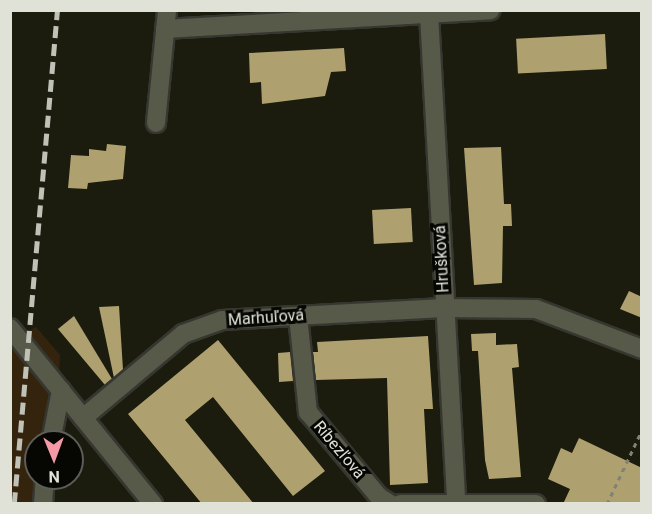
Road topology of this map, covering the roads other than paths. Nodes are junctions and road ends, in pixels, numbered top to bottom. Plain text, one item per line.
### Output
1 (167, 10) edge
2 (490, 10) edge
3 (429, 14) junction
4 (165, 29) junction
5 (156, 123) dead end
6 (444, 308) junction
7 (298, 316) junction
8 (10, 328) edge
9 (642, 349) edge
10 (61, 390) junction
11 (83, 418) junction
12 (53, 430) edge
13 (456, 502) edge
14 (153, 504) edge
15 (390, 504) edge
16 (400, 504) edge
17 (536, 504) edge

1 - 4 street
2 - 3 street
3 - 4 street
3 - 6 street, Hrušková
4 - 5 street
6 - 7 street, Marhuľová
6 - 9 street, Marhuľová
6 - 13 street, Hrušková
7 - 11 street, Marhuľová
7 - 15 street, Ríbezľová
8 - 10 street
10 - 11 street
10 - 12 street
11 - 14 street
13 - 16 street
13 - 17 street

